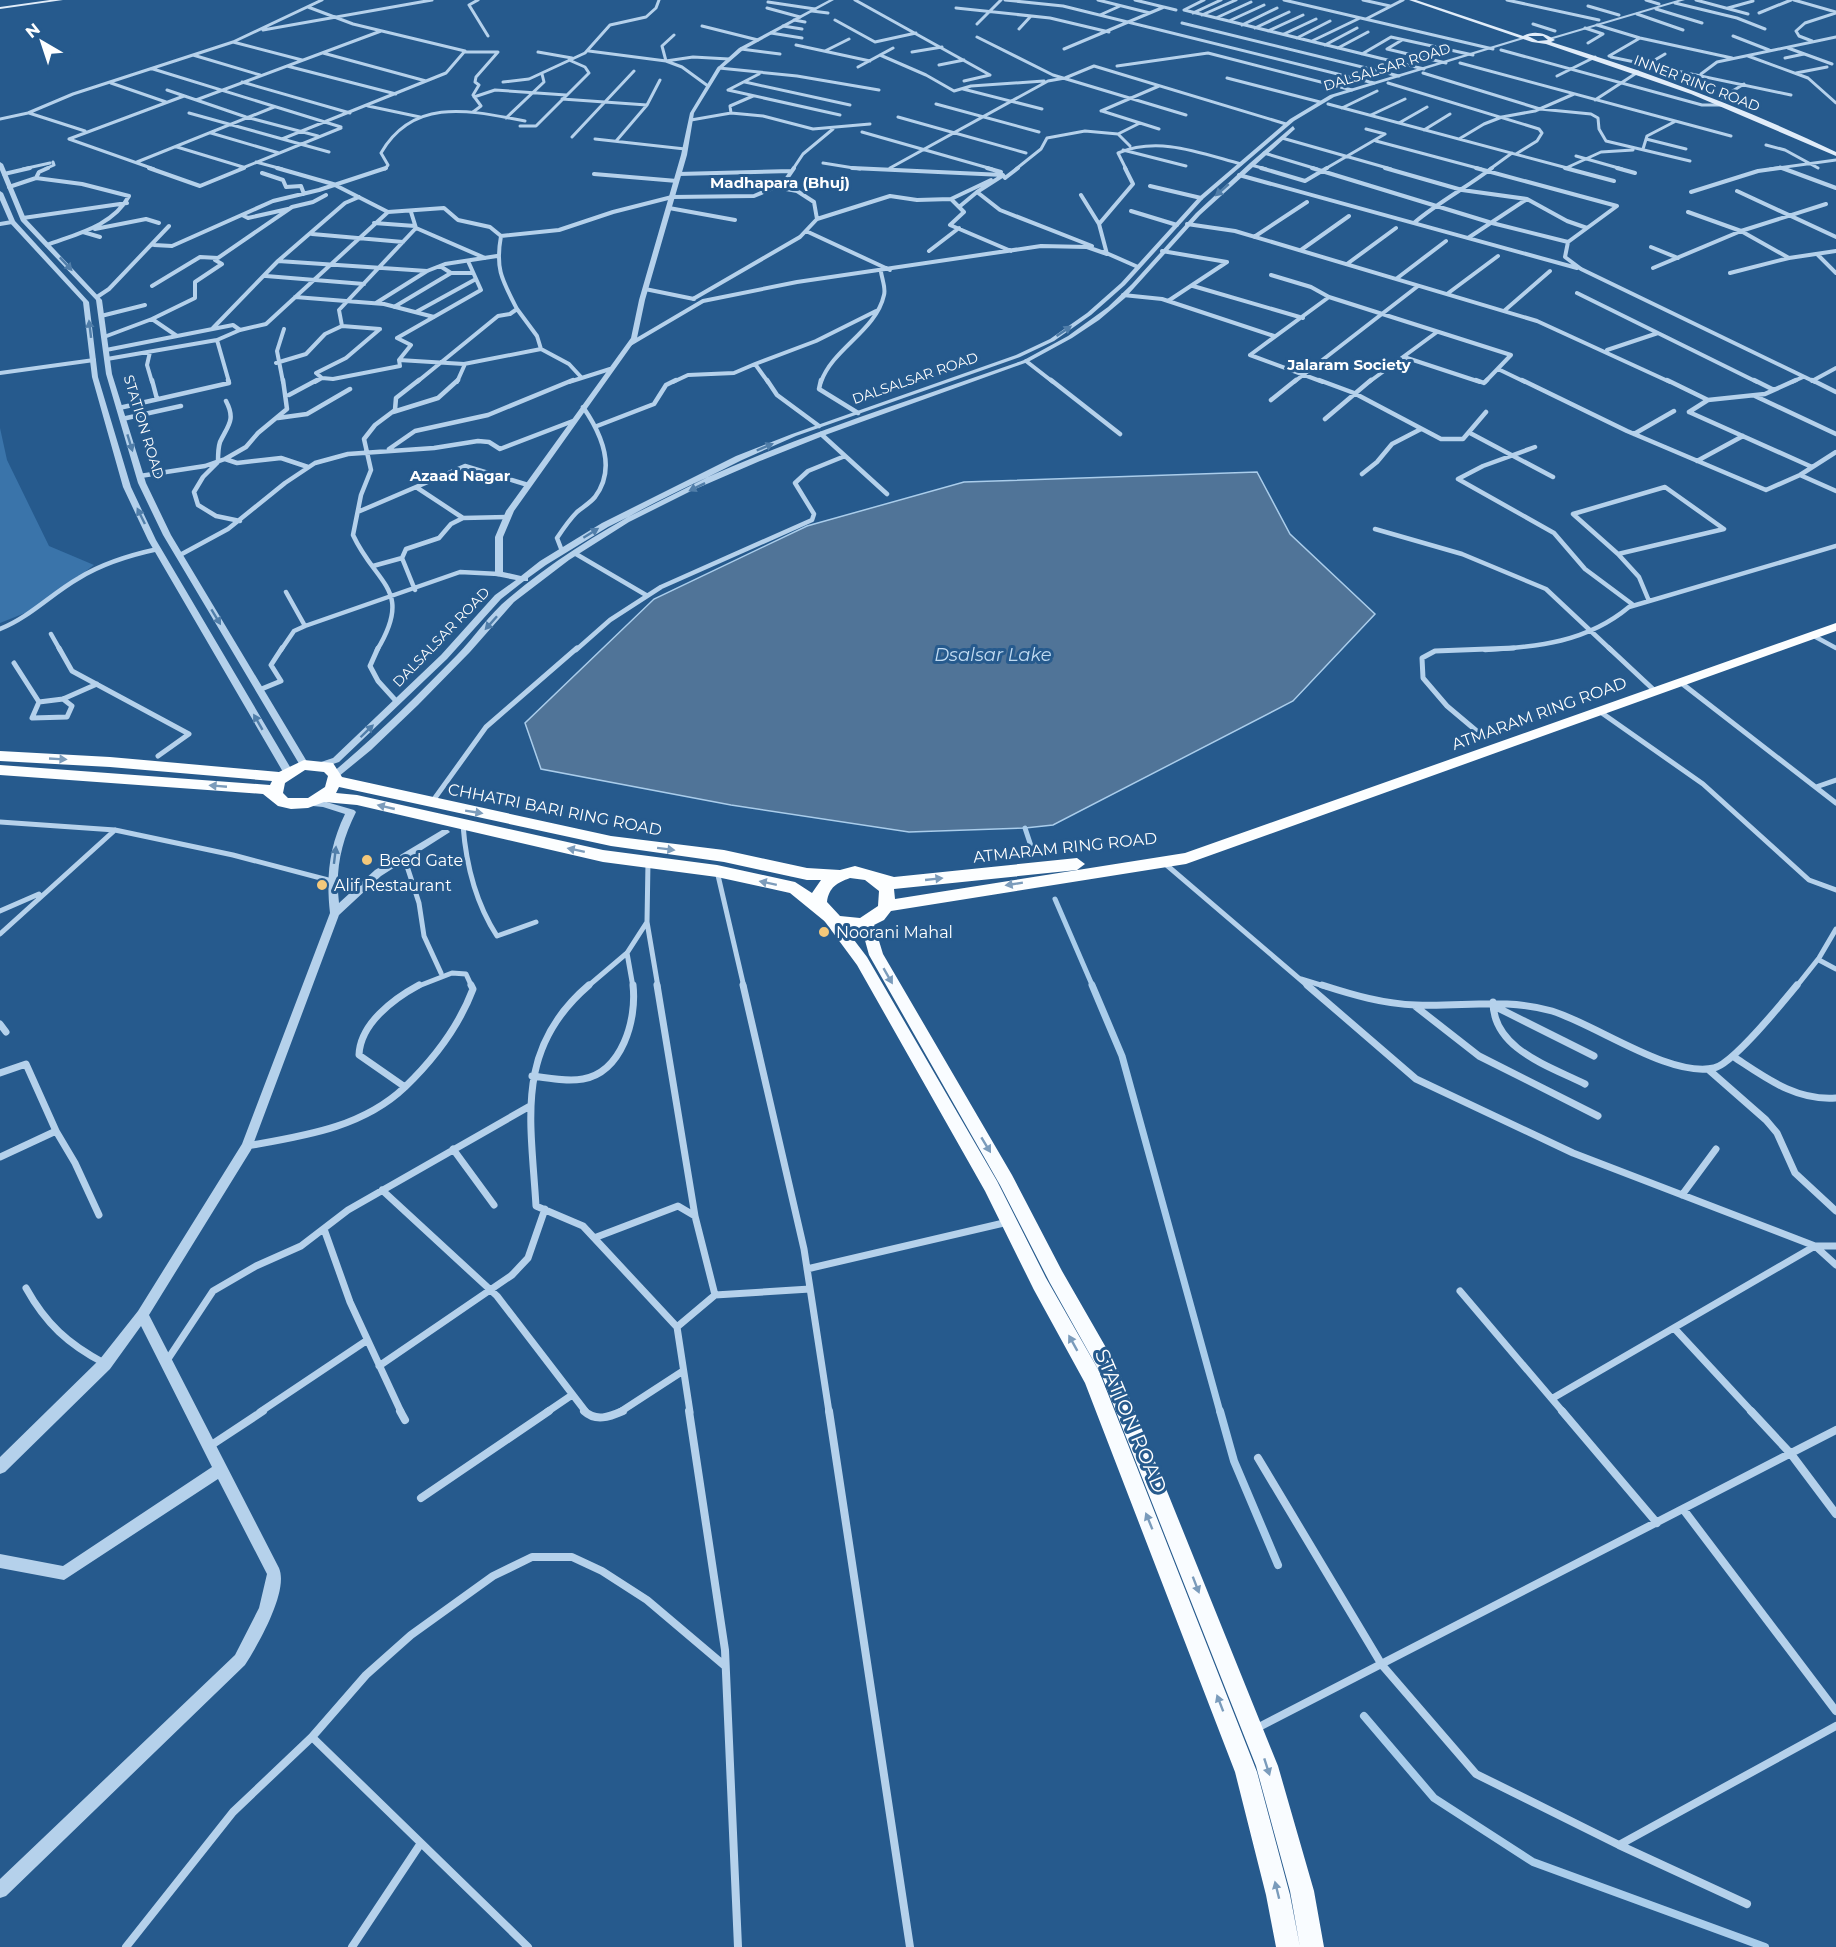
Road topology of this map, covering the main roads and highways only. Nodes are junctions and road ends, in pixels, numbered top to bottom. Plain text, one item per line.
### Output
1 (44, 0) edge
2 (61, 0) edge
3 (1411, 0) edge
4 (1420, 0) edge
5 (0, 7) edge
6 (1528, 36) junction
7 (1550, 40) junction
8 (1836, 147) edge
9 (1836, 154) edge
10 (1836, 627) edge
11 (0, 756) edge
12 (0, 770) edge
13 (284, 775) junction
14 (335, 778) junction
15 (276, 794) junction
16 (322, 797) junction
17 (1255, 833) junction
18 (840, 874) junction
19 (877, 878) junction
20 (887, 906) junction
21 (825, 913) junction
22 (867, 922) junction
23 (1288, 1947) edge
24 (1312, 1947) edge

1 - 5 main road
2 - 5 main road
3 - 6 main road
4 - 6 main road
6 - 7 main road
6 - 7 main road
7 - 8 main road, INNER RING ROAD
7 - 9 main road, INNER RING ROAD
10 - 17 highway, ATMARAM RING ROAD
11 -> 13 highway
15 -> 12 highway
13 - 14 highway
13 - 15 highway
14 - 16 highway
14 -> 18 highway, CHHATRI BARI RING ROAD
15 - 16 highway
21 -> 16 highway, CHHATRI BARI RING ROAD
19 -> 17 highway, ATMARAM RING ROAD
17 -> 20 highway, ATMARAM RING ROAD
18 - 19 highway
18 - 21 highway
19 - 20 highway
20 - 22 highway
21 - 22 highway
23 -> 21 main road, STATION ROAD
22 -> 24 main road, STATION ROAD

